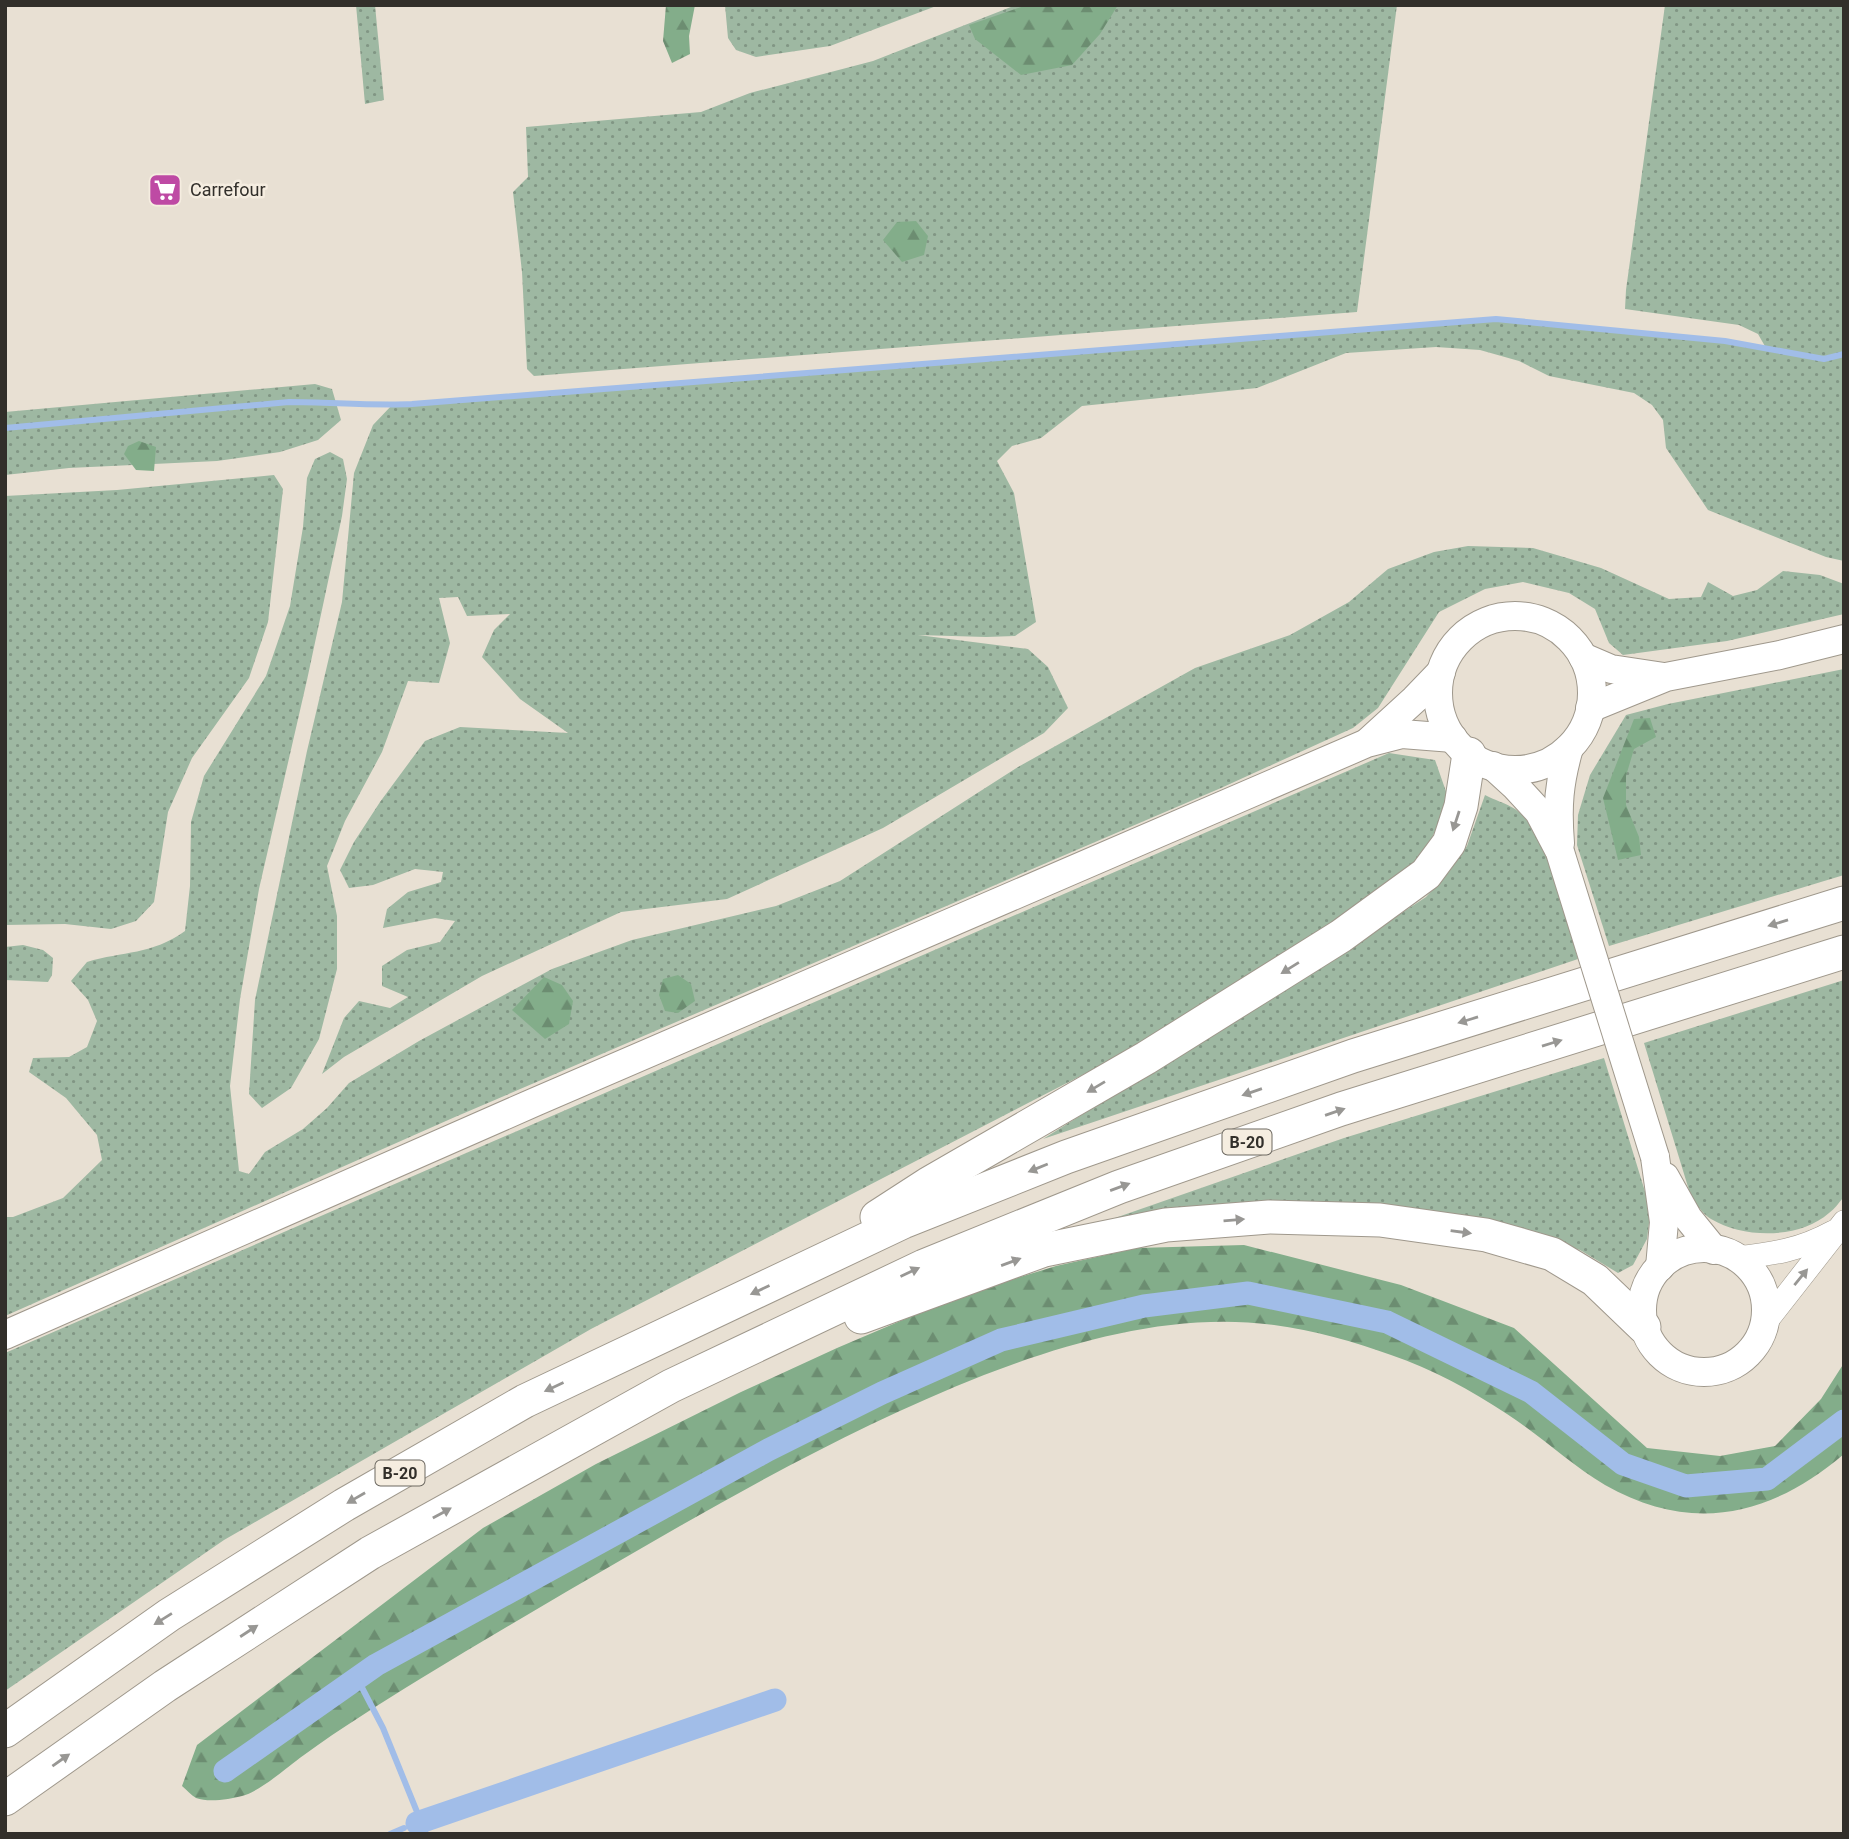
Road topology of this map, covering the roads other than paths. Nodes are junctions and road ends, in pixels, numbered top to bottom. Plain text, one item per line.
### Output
1 (1844, 639) edge
2 (1583, 657) junction
3 (1441, 672) junction
4 (1667, 677) junction
5 (1590, 708) junction
6 (1367, 743) junction
7 (1569, 748) junction
8 (1471, 753) junction
9 (1560, 852) junction
10 (1844, 903) edge
11 (1844, 952) edge
12 (1655, 1157) junction
13 (1840, 1226) edge
14 (1725, 1254) junction
15 (821, 1260) junction
16 (1660, 1267) junction
17 (1765, 1323) junction
18 (1644, 1327) junction
19 (5, 1335) edge
20 (671, 1386) junction
21 (5, 1731) edge
22 (5, 1799) edge

1 - 4 main road
2 - 3 main road
2 - 4 main road
2 - 5 main road
3 - 6 main road
3 - 8 main road
4 - 5 main road
5 - 7 main road
6 - 8 main road
6 - 19 main road
7 - 8 main road
7 - 9 main road
8 - 9 main road
8 -> 15 highway
9 - 12 main road, bridge
10 -> 15 highway, B-20
20 -> 11 highway, B-20
12 - 14 main road
12 - 16 main road
13 - 14 street
17 -> 13 street
14 - 16 main road
14 - 17 main road
15 -> 21 highway, B-20
16 - 18 main road
17 - 18 main road
20 -> 18 highway
22 -> 20 highway, B-20

